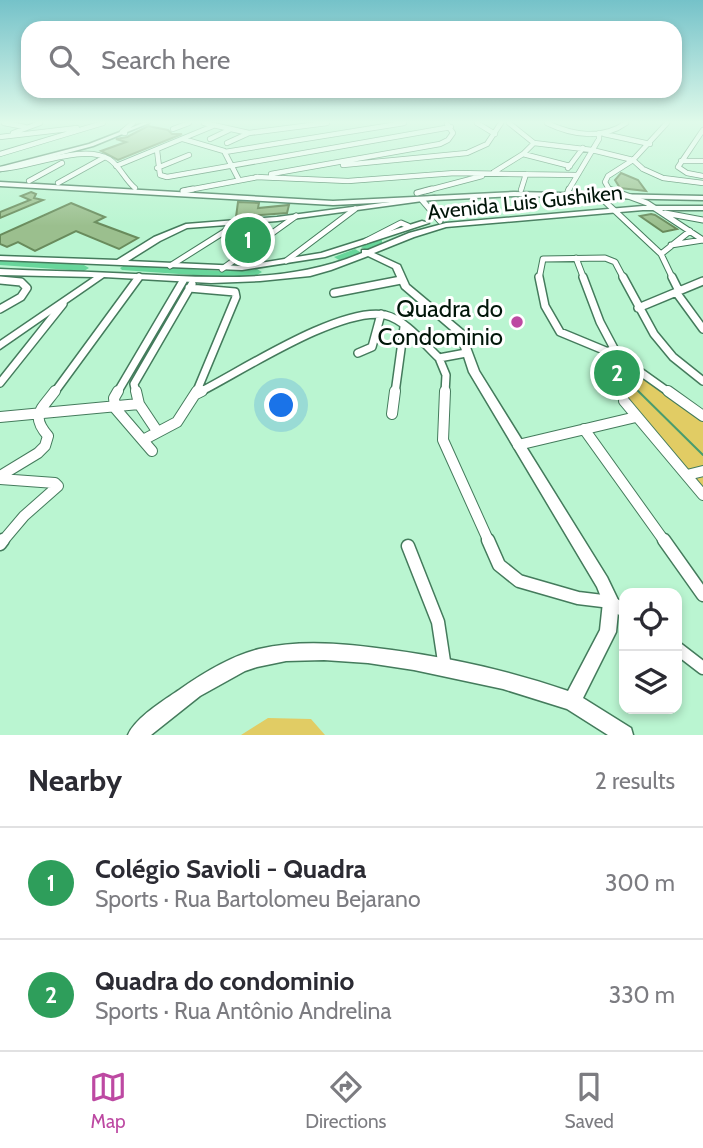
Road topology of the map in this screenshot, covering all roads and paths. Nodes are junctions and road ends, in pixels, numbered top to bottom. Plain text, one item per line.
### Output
1 (49, 157) edge
2 (69, 157) edge
3 (72, 157) edge
4 (105, 157) joint
5 (139, 157) edge
6 (158, 157) edge
7 (183, 157) edge
8 (227, 157) edge
9 (275, 157) edge
10 (324, 157) edge
11 (367, 157) edge
12 (436, 157) edge
13 (517, 157) edge
14 (539, 157) edge
15 (576, 157) edge
16 (587, 157) edge
17 (622, 157) edge
18 (636, 157) edge
19 (684, 157) edge
20 (633, 160) junction
21 (681, 161) junction
22 (703, 161) edge
23 (330, 164) junction
24 (230, 165) junction
25 (116, 166) junction
26 (570, 166) junction
27 (158, 167) junction
28 (0, 169) edge
29 (288, 171) junction
30 (469, 173) junction
31 (493, 173) junction
32 (526, 174) junction
33 (564, 174) junction
34 (576, 175) junction
35 (703, 176) edge
36 (256, 177) junction
37 (479, 177) junction
38 (292, 179) junction
39 (239, 180) junction
40 (29, 181) junction
41 (572, 181) junction
42 (0, 182) edge
43 (58, 183) junction
44 (703, 183) edge
45 (212, 185) junction
46 (135, 188) junction
47 (521, 190) junction
48 (610, 191) junction
49 (201, 192) junction
50 (183, 193) junction
51 (568, 193) junction
52 (598, 195) junction
53 (625, 196) junction
54 (416, 199) junction
55 (703, 199) edge
56 (656, 207) junction
57 (611, 208) junction
58 (703, 208) edge
59 (355, 209) junction
60 (296, 216) junction
61 (703, 220) edge
62 (440, 221) junction
63 (234, 222) junction
64 (690, 231) junction
65 (703, 240) edge
66 (304, 246) junction
67 (668, 246) junction
68 (350, 247) junction
69 (369, 254) junction
70 (661, 254) junction
71 (310, 257) junction
72 (0, 258) edge
73 (576, 258) junction
74 (355, 260) junction
75 (286, 261) junction
76 (118, 262) junction
77 (388, 262) junction
78 (170, 266) junction
79 (222, 269) junction
80 (327, 270) junction
81 (0, 272) edge
82 (102, 275) junction
83 (139, 277) junction
84 (279, 278) junction
85 (0, 280) edge
86 (401, 280) junction
87 (703, 281) edge
88 (189, 283) junction
89 (677, 292) junction
90 (334, 293) dead end
91 (638, 308) junction
92 (0, 309) edge
93 (381, 314) junction
94 (46, 321) junction
95 (404, 327) junction
96 (703, 329) edge
97 (0, 346) edge
98 (358, 353) dead end
99 (466, 353) junction
100 (618, 356) junction
101 (439, 358) junction
102 (703, 381) edge
103 (0, 383) edge
104 (196, 394) junction
105 (624, 401) dead end
106 (139, 404) junction
107 (115, 408) junction
108 (393, 414) dead end
109 (38, 415) junction
110 (703, 416) edge
111 (0, 417) edge
112 (636, 417) junction
113 (584, 429) junction
114 (157, 431) junction
115 (143, 440) junction
116 (518, 445) junction
117 (152, 452) dead end
118 (703, 471) edge
119 (687, 475) junction
120 (0, 478) edge
121 (703, 495) edge
122 (0, 544) edge
123 (408, 546) dead end
124 (703, 595) edge
125 (611, 602) junction
126 (619, 608) edge
127 (681, 651) edge
128 (445, 668) junction
129 (703, 668) edge
130 (572, 701) junction
131 (137, 735) edge
132 (624, 735) edge

1 - 28 main road
2 - 28 street
3 - 40 street
4 - 25 street
4 - 43 street
5 - 25 street
6 - 27 street
7 - 27 street
8 - 24 street
9 - 24 street
10 - 23 street
11 - 23 street
12 - 23 street
13 - 31 street
14 - 26 street
15 - 26 street
16 - 34 street
17 - 20 street
18 - 20 street
19 - 21 street
20 - 44 street
20 - 48 street
21 - 22 street
21 - 35 street
23 - 29 street
24 - 27 street
24 - 39 street
25 - 46 street
26 - 33 street
29 - 36 street
29 - 38 street
30 - 31 street
30 - 37 street
30 - 38 street
31 - 32 street
31 - 37 street
32 - 33 street
32 - 47 street
33 - 34 street
33 - 41 street
34 - 41 street
36 - 38 street
36 - 39 street
37 - 54 street
39 - 45 street
40 - 42 main road
40 - 43 main road
41 - 51 street
42 - 50 main road
43 - 46 main road
45 - 49 street
45 - 50 street
46 - 50 main road
47 - 51 main road
47 - 54 main road
48 - 51 main road
48 - 53 street
48 - 55 main road
49 - 50 main road
49 - 54 main road
50 - 54 main road
51 - 52 main road
51 - 54 main road
52 - 53 main road
52 - 57 street
53 - 55 main road
53 - 56 street
54 - 59 main road
54 - 62 street
55 - 56 main road, Avenida Luis Gushiken
56 - 57 main road, Avenida Luis Gushiken
56 - 58 main road, Avenida Luis Gushiken
56 - 61 street
56 - 64 street
57 - 62 main road, Avenida Luis Gushiken
57 - 69 main road, Avenida Luis Gushiken
57 - 70 street
59 - 60 main road
59 - 66 street
60 - 63 main road
60 - 79 street
62 - 68 main road, Avenida Luis Gushiken
63 - 76 main road
63 - 78 street
64 - 65 street
64 - 67 street
65 - 67 street
66 - 71 street
66 - 75 street
67 - 70 street
68 - 69 main road
68 - 71 main road, Avenida Luis Gushiken
69 - 74 main road, Avenida Luis Gushiken
69 - 77 main road
70 - 89 street
71 - 75 main road, Avenida Luis Gushiken
71 - 80 main road
72 - 76 main road, Avenida Luis Gushiken
73 - 91 street
73 - 100 street
73 - 100 street
74 - 77 main road
74 - 80 main road, Avenida Luis Gushiken
75 - 79 main road, Avenida Luis Gushiken
75 - 84 main road
76 - 78 main road, Avenida Luis Gushiken
76 - 82 main road
77 - 86 main road
78 - 79 main road, Avenida Luis Gushiken
80 - 84 main road, Avenida Luis Gushiken
81 - 82 main road, Avenida Luis Gushiken
82 - 83 main road, Avenida Luis Gushiken
82 - 94 main road
83 - 88 main road, Avenida Luis Gushiken
83 - 109 street
84 - 88 main road, Avenida Luis Gushiken
85 - 92 street
86 - 90 street
86 - 99 main road
87 - 89 street
88 - 104 street
88 - 106 street
88 - 107 street
89 - 91 street
89 - 96 street
91 - 102 street
93 - 95 street
93 - 98 street
93 - 104 street
94 - 97 main road
94 - 103 street
95 - 101 street
95 - 108 street
99 - 101 street
99 - 116 main road
100 - 110 street
101 - 125 street
104 - 114 street
105 - 112 street
106 - 107 street
106 - 114 street
107 - 109 street
107 - 115 street
109 - 111 street
109 - 120 street
112 - 113 street
112 - 119 street
113 - 116 street
113 - 124 street
114 - 115 street
115 - 117 street
116 - 125 main road
118 - 119 street
119 - 121 street
120 - 122 street
123 - 128 street
125 - 126 street
125 - 130 main road
127 - 129 street
128 - 130 main road
128 - 131 main road
130 - 132 main road

